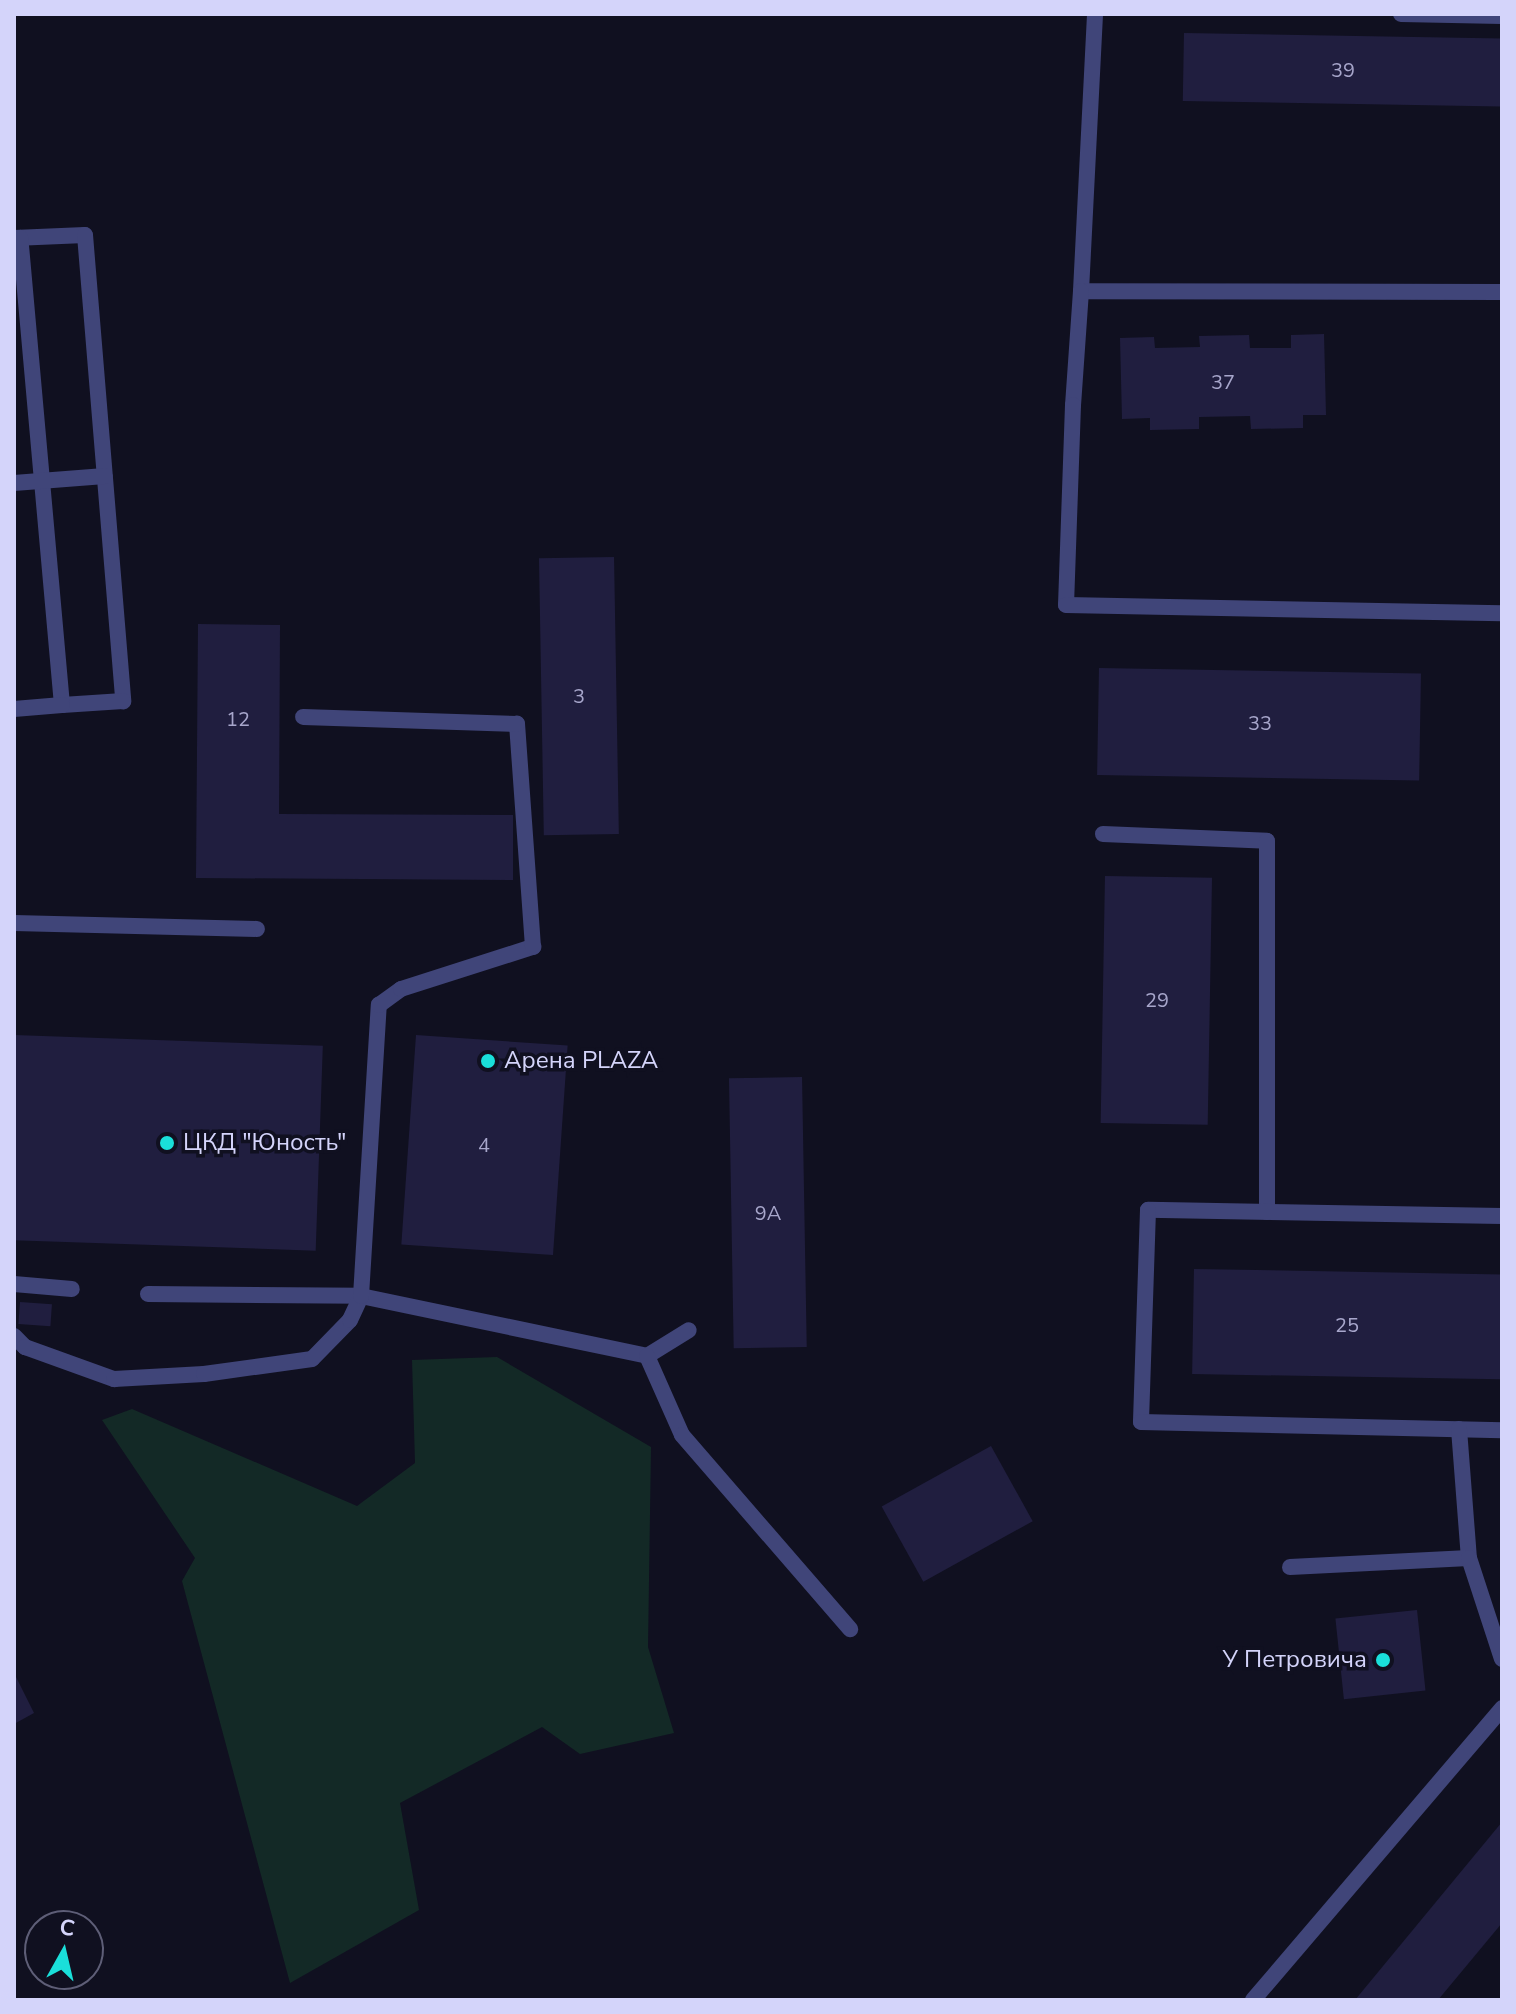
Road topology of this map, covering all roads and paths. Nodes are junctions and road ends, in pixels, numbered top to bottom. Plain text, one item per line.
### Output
1 (1095, 14) edge
2 (1401, 14) edge
3 (1502, 16) edge
4 (17, 238) edge
5 (1081, 291) junction
6 (1502, 292) edge
7 (105, 476) junction
8 (42, 481) junction
9 (14, 483) edge
10 (1502, 613) edge
11 (62, 705) junction
12 (14, 709) edge
13 (303, 717) dead end
14 (1103, 834) dead end
15 (14, 923) edge
16 (257, 929) dead end
17 (1267, 1212) junction
18 (1502, 1216) edge
19 (14, 1284) edge
20 (72, 1289) dead end
21 (148, 1294) dead end
22 (361, 1296) junction
23 (689, 1330) dead end
24 (14, 1336) edge
25 (647, 1356) junction
26 (1459, 1429) junction
27 (1502, 1430) edge
28 (1469, 1558) junction
29 (1290, 1567) dead end
30 (850, 1629) dead end
31 (1502, 1659) edge
32 (1502, 1708) edge
33 (1253, 2000) edge

1 - 5 lane
2 - 3 lane
4 - 7 lane
4 - 8 lane
5 - 6 lane
5 - 10 lane
7 - 8 lane
7 - 11 lane
8 - 9 lane
8 - 11 lane
11 - 12 lane
13 - 22 lane
14 - 17 lane
15 - 16 lane
17 - 18 lane
17 - 26 lane
19 - 20 lane
21 - 22 lane
22 - 24 lane
22 - 25 lane
23 - 25 lane
25 - 30 lane
26 - 27 lane
26 - 28 lane
28 - 29 lane
28 - 31 lane
32 - 33 lane

